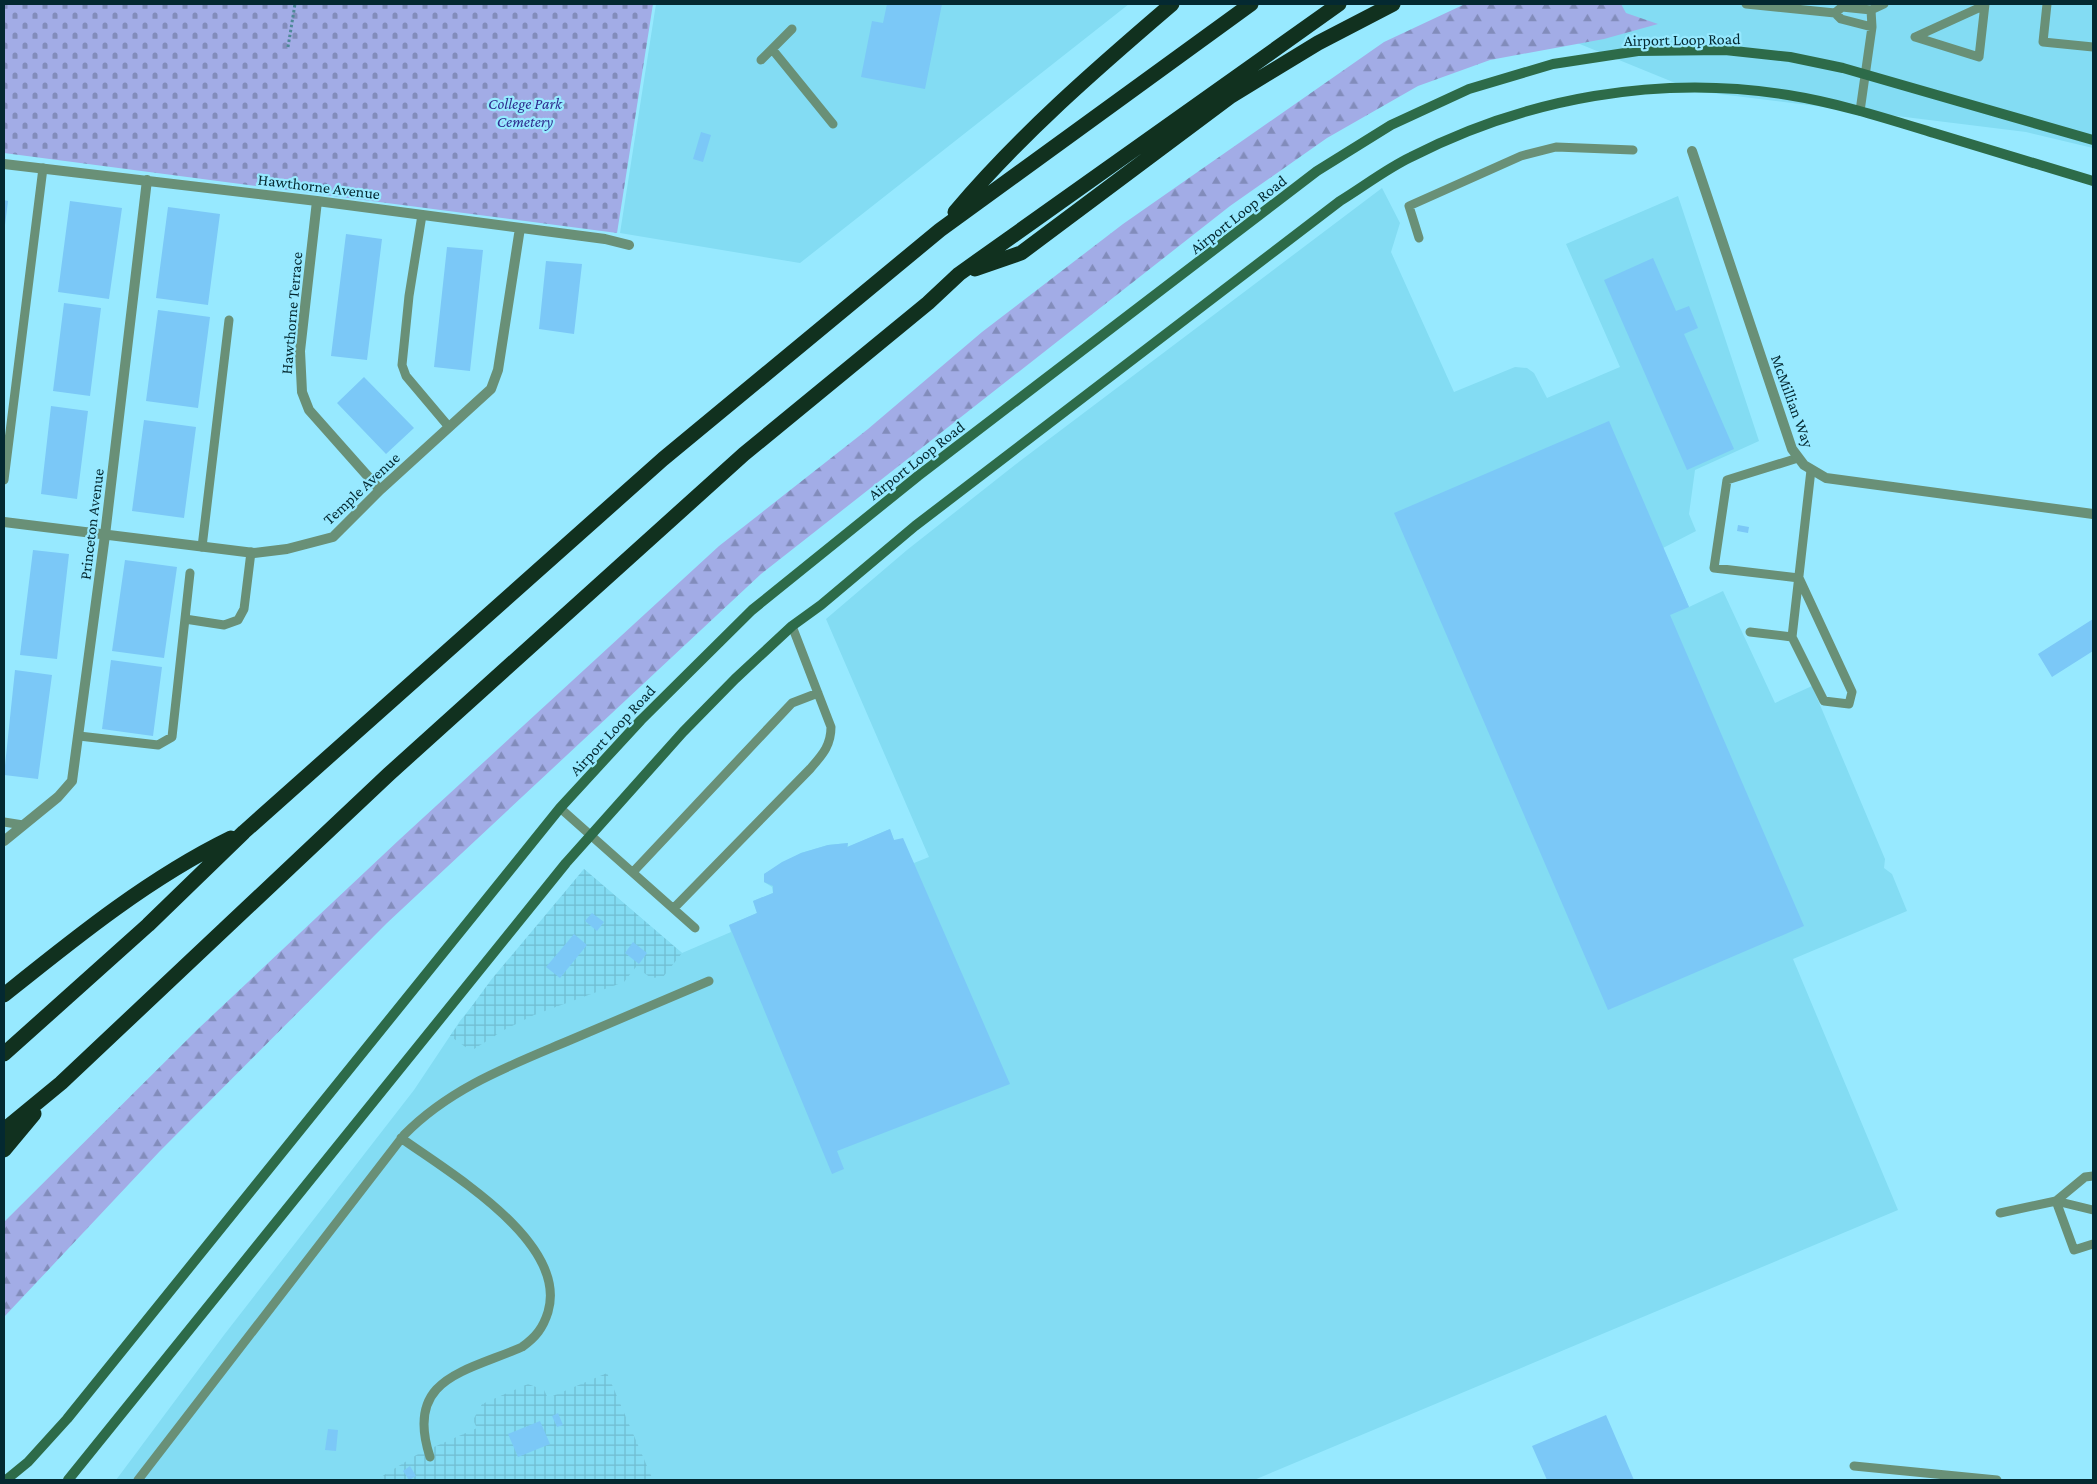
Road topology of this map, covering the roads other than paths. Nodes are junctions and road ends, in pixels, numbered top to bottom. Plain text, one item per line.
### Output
1 (1172, 4) edge
2 (1251, 4) edge
3 (1339, 4) edge
4 (1393, 4) edge
5 (1746, 4) edge
6 (1884, 4) edge
7 (1983, 4) edge
8 (2047, 4) edge
9 (1871, 10) junction
10 (1834, 13) junction
11 (1872, 27) junction
12 (792, 29) dead end
13 (2093, 47) edge
14 (772, 49) junction
15 (761, 60) dead end
16 (1865, 74) junction
17 (1860, 111) junction
18 (833, 124) dead end
19 (2093, 140) edge
20 (1633, 150) dead end
21 (1692, 151) dead end
22 (4, 164) edge
23 (44, 168) junction
24 (147, 180) junction
25 (2093, 181) edge
26 (317, 201) junction
27 (422, 215) junction
28 (520, 228) junction
29 (940, 230) junction
30 (1419, 238) dead end
31 (629, 245) dead end
32 (959, 274) junction
33 (229, 320) dead end
34 (449, 427) junction
35 (1798, 458) junction
36 (1811, 470) junction
37 (4, 480) edge
38 (380, 490) junction
39 (2093, 514) edge
40 (4, 523) edge
41 (105, 535) junction
42 (202, 547) junction
43 (251, 552) junction
44 (190, 573) dead end
45 (1799, 578) junction
46 (185, 619) junction
47 (792, 626) junction
48 (1750, 632) dead end
49 (1792, 637) junction
50 (818, 693) junction
51 (79, 736) junction
52 (560, 808) junction
53 (4, 822) edge
54 (23, 825) junction
55 (244, 832) junction
56 (591, 833) junction
57 (4, 841) edge
58 (633, 872) junction
59 (674, 908) junction
60 (695, 928) dead end
61 (709, 982) dead end
62 (4, 995) edge
63 (4, 1054) edge
64 (61, 1083) junction
65 (4, 1130) edge
66 (401, 1138) junction
67 (4, 1150) edge
68 (2093, 1176) edge
69 (2056, 1201) junction
70 (2093, 1210) edge
71 (2000, 1213) dead end
72 (2093, 1244) edge
73 (430, 1457) dead end
74 (1854, 1466) dead end
75 (6, 1480) edge
76 (68, 1480) edge
77 (138, 1480) edge
78 (1997, 1480) edge

1 - 29 highway
2 - 29 highway
3 - 32 highway
4 - 32 highway
5 - 10 lane
6 - 9 lane
7 - 7 lane
8 - 13 lane
9 - 10 lane
9 - 11 lane
10 - 11 lane
11 - 16 lane
12 - 14 lane
14 - 15 lane
14 - 18 lane
16 - 17 lane
16 - 19 main road, Airport Loop Road
16 - 52 main road, Airport Loop Road
17 - 25 main road
17 - 47 main road
20 - 30 lane
21 - 35 street, McMillian Way
22 - 23 street, Hawthorne Avenue
23 - 24 street, Hawthorne Avenue
23 - 37 lane
24 - 26 street, Hawthorne Avenue
24 - 41 street, Princeton Avenue
26 - 27 street, Hawthorne Avenue
26 - 38 street, Hawthorne Terrace
27 - 28 street, Hawthorne Avenue
27 - 34 lane
28 - 31 street, Hawthorne Avenue
28 - 34 street, Temple Avenue
29 - 55 highway
32 - 64 highway
33 - 42 lane
34 - 38 street, Temple Avenue
35 - 36 street, McMillian Way
35 - 45 lane
36 - 39 street, McMillian Way
36 - 45 lane
38 - 43 street, Temple Avenue
40 - 41 street, Temple Avenue
41 - 42 street, Temple Avenue
41 - 51 street, Princeton Avenue
42 - 43 street, Temple Avenue
43 - 46 lane
44 - 46 lane
45 - 49 lane
45 - 49 lane
46 - 51 lane
47 - 50 lane
47 - 56 main road
48 - 49 lane
50 - 58 lane
50 - 59 lane
51 - 54 street, Princeton Avenue
52 - 56 lane
52 - 75 main road, Airport Loop Road
53 - 54 lane
54 - 57 street, Princeton Avenue
55 - 62 highway
55 - 63 highway
56 - 58 lane
56 - 76 main road
58 - 59 lane
59 - 60 lane
61 - 66 lane
64 - 65 highway
64 - 67 highway
66 - 73 lane
66 - 77 lane
68 - 69 lane
69 - 70 lane
69 - 71 lane
69 - 72 lane
74 - 78 lane

